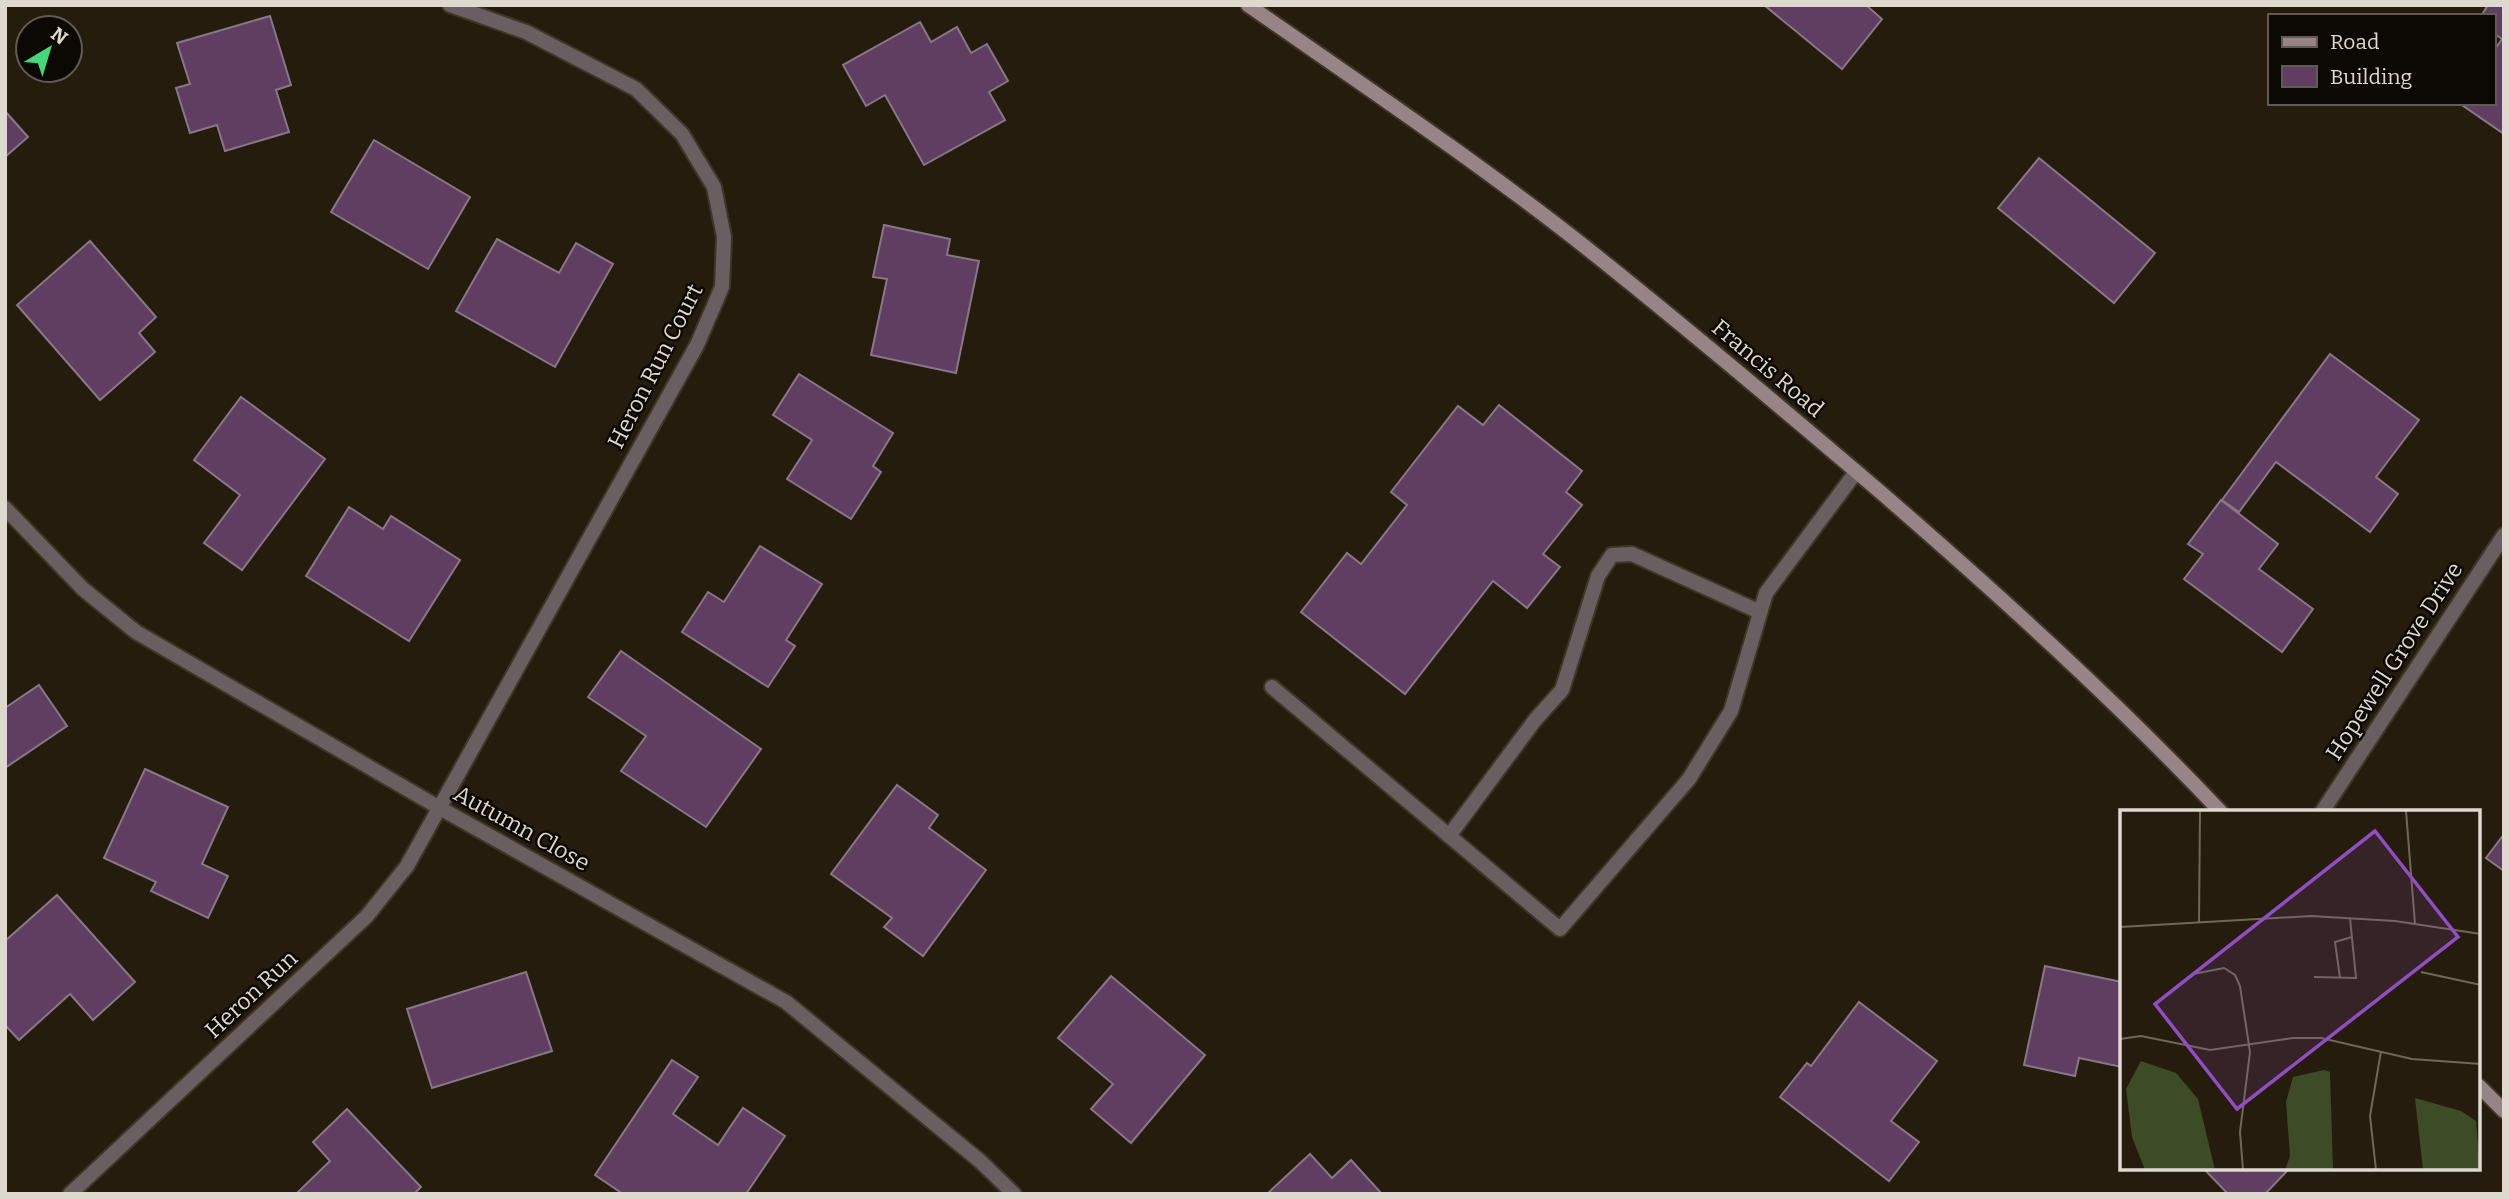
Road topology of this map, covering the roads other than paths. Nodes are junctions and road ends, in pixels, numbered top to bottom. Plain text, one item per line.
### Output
1 (450, 5) edge
2 (1248, 5) edge
3 (1856, 472) junction
4 (5, 508) edge
5 (2504, 535) edge
6 (1760, 612) junction
7 (1272, 687) dead end
8 (438, 807) junction
9 (2219, 810) edge
10 (2323, 810) edge
11 (1449, 836) junction
12 (2481, 1088) edge
13 (2504, 1111) edge
14 (70, 1194) edge
15 (1014, 1194) edge

1 - 8 street, Heron Run Court
2 - 3 street, Francis Road
3 - 6 street
3 - 9 street, Francis Road
4 - 8 street, Autumn Close
5 - 10 street, Hopewell Grove Drive
6 - 11 street
6 - 11 street
7 - 11 street
8 - 14 street, Heron Run
8 - 15 street, Autumn Close
12 - 13 street

